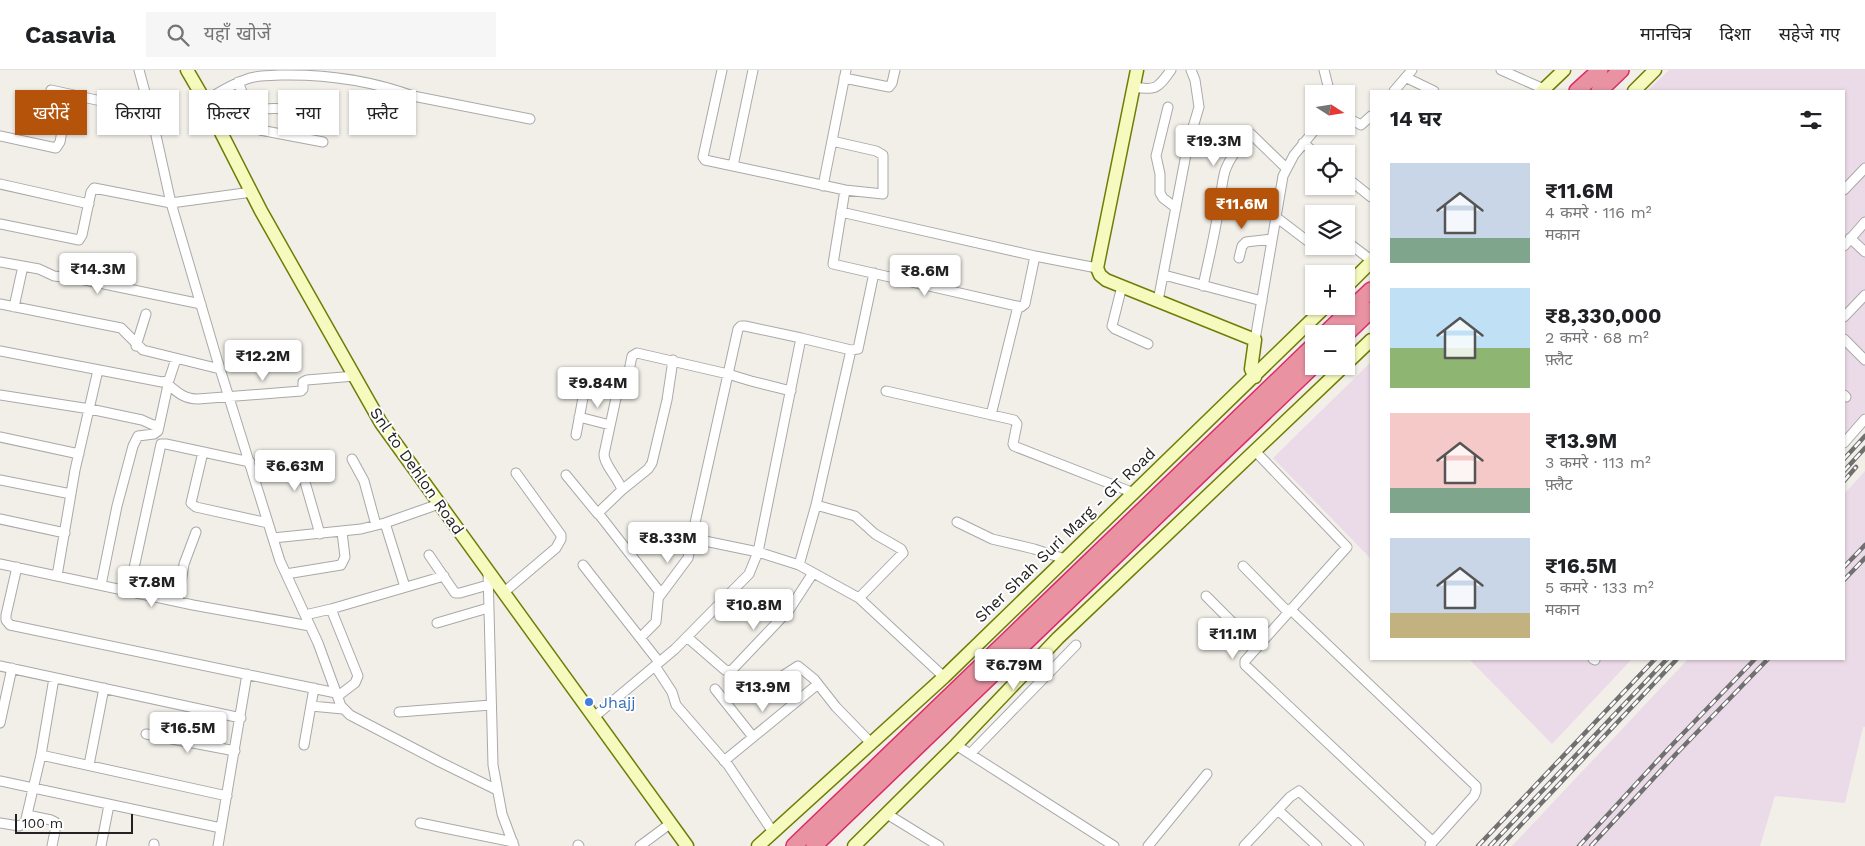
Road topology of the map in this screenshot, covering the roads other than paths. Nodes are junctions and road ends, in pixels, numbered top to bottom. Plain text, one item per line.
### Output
1 (138, 70) edge
2 (187, 70) edge
3 (722, 70) edge
4 (752, 70) edge
5 (895, 70) edge
6 (1137, 70) edge
7 (1171, 70) edge
8 (1191, 70) edge
9 (1324, 70) edge
10 (1502, 70) edge
11 (1564, 70) edge
12 (1600, 70) edge
13 (1621, 70) edge
14 (1655, 70) edge
15 (845, 74) edge
16 (1409, 74) edge
17 (238, 82) junction
18 (1328, 85) edge
19 (1134, 87) junction
20 (1548, 89) edge
21 (144, 90) edge
22 (199, 90) edge
23 (223, 90) edge
24 (241, 90) edge
25 (1395, 90) edge
26 (1433, 90) edge
27 (1578, 90) edge
28 (1600, 90) edge
29 (1635, 90) edge
30 (1168, 107) dead end
31 (1370, 117) edge
32 (530, 119) dead end
33 (1355, 122) edge
34 (268, 132) edge
35 (61, 135) edge
36 (156, 135) edge
37 (223, 135) edge
38 (1311, 135) edge
39 (0, 136) edge
40 (832, 141) junction
41 (323, 142) dead end
42 (1304, 143) junction
43 (1306, 145) edge
44 (733, 166) junction
45 (1286, 168) junction
46 (1865, 168) edge
47 (0, 184) edge
48 (1355, 184) edge
49 (823, 186) junction
50 (1845, 189) edge
51 (845, 190) junction
52 (252, 192) junction
53 (1370, 196) edge
54 (171, 203) junction
55 (89, 204) junction
56 (1248, 207) dead end
57 (1176, 208) junction
58 (841, 212) junction
59 (1276, 214) junction
60 (1865, 222) edge
61 (0, 224) edge
62 (1305, 238) edge
63 (1850, 238) junction
64 (1272, 239) junction
65 (1845, 245) edge
66 (1355, 248) edge
67 (1865, 252) edge
68 (1035, 256) junction
69 (1239, 258) dead end
70 (1370, 260) edge
71 (0, 262) edge
72 (1370, 262) edge
73 (23, 266) junction
74 (1097, 268) junction
75 (874, 273) junction
76 (1164, 275) junction
77 (1355, 278) edge
78 (1122, 286) junction
79 (1203, 286) junction
80 (1370, 291) edge
81 (1865, 295) edge
82 (1158, 301) junction
83 (1262, 301) junction
84 (0, 304) edge
85 (201, 304) junction
86 (1018, 306) junction
87 (14, 307) junction
88 (1370, 311) edge
89 (146, 314) dead end
90 (1317, 315) edge
91 (1845, 315) edge
92 (1334, 325) edge
93 (1355, 325) edge
94 (801, 338) junction
95 (1255, 340) junction
96 (1845, 340) edge
97 (1370, 341) edge
98 (1148, 344) dead end
99 (136, 346) junction
100 (851, 350) junction
101 (0, 351) edge
102 (1305, 354) edge
103 (1355, 355) edge
104 (176, 359) junction
105 (673, 360) junction
106 (1865, 360) edge
107 (220, 369) junction
108 (98, 370) junction
109 (728, 374) junction
110 (1305, 375) edge
111 (1334, 375) edge
112 (355, 376) junction
113 (1255, 377) junction
114 (166, 384) junction
115 (586, 388) dead end
116 (791, 391) junction
117 (886, 391) dead end
118 (0, 395) edge
119 (229, 397) junction
120 (90, 409) junction
121 (991, 415) junction
122 (579, 416) junction
123 (1865, 419) edge
124 (159, 425) junction
125 (610, 425) junction
126 (576, 435) dead end
127 (0, 437) edge
128 (1845, 442) edge
129 (203, 452) junction
130 (1246, 453) junction
131 (79, 454) junction
132 (352, 459) dead end
133 (250, 462) junction
134 (516, 472) dead end
135 (253, 474) junction
136 (566, 475) dead end
137 (0, 480) edge
138 (622, 490) junction
139 (1134, 493) junction
140 (72, 494) junction
141 (440, 504) junction
142 (816, 505) junction
143 (598, 514) junction
144 (0, 519) edge
145 (957, 522) dead end
146 (268, 523) junction
147 (381, 524) junction
148 (196, 532) dead end
149 (342, 532) junction
150 (64, 533) junction
151 (320, 534) junction
152 (693, 535) junction
153 (273, 538) junction
154 (758, 552) junction
155 (429, 555) dead end
156 (1065, 559) junction
157 (0, 564) edge
158 (583, 565) dead end
159 (799, 565) junction
160 (1243, 566) dead end
161 (17, 567) junction
162 (488, 571) junction
163 (813, 573) junction
164 (286, 574) junction
165 (57, 576) junction
166 (444, 576) junction
167 (101, 585) junction
168 (488, 585) junction
169 (405, 587) junction
170 (129, 591) junction
171 (503, 593) junction
172 (1206, 596) dead end
173 (658, 598) junction
174 (859, 598) junction
175 (178, 602) junction
176 (488, 608) junction
177 (331, 609) junction
178 (1289, 611) junction
179 (305, 615) junction
180 (437, 623) dead end
181 (310, 626) junction
182 (687, 637) junction
183 (640, 638) junction
184 (1076, 646) dead end
185 (1257, 647) junction
186 (657, 664) junction
187 (0, 666) edge
188 (12, 668) junction
189 (731, 671) junction
190 (247, 674) junction
191 (944, 677) junction
192 (54, 678) junction
193 (818, 684) junction
194 (104, 688) junction
195 (314, 688) junction
196 (715, 689) dead end
197 (337, 695) junction
198 (2, 701) edge
199 (491, 704) junction
200 (311, 706) junction
201 (343, 709) junction
202 (399, 712) dead end
203 (594, 717) junction
204 (241, 718) junction
205 (0, 723) edge
206 (146, 734) dead end
207 (754, 737) junction
208 (871, 743) junction
209 (304, 745) dead end
210 (956, 745) junction
211 (235, 751) junction
212 (970, 754) junction
213 (42, 755) junction
214 (724, 761) junction
215 (88, 765) junction
216 (1207, 774) dead end
217 (0, 782) edge
218 (33, 788) junction
219 (496, 790) junction
220 (227, 796) junction
221 (110, 805) junction
222 (1278, 810) junction
223 (887, 814) junction
224 (27, 815) junction
225 (0, 823) edge
226 (420, 823) dead end
227 (671, 823) junction
228 (221, 828) junction
229 (773, 832) junction
230 (513, 844) edge
231 (1431, 844) edge
232 (857, 845) edge
233 (1248, 845) edge
234 (52, 846) edge
235 (101, 846) edge
236 (218, 846) edge
237 (640, 846) edge
238 (687, 846) edge
239 (758, 846) edge
240 (794, 846) edge
241 (814, 846) edge
242 (938, 846) edge
243 (1114, 846) edge
244 (1148, 846) edge
245 (1317, 846) edge
246 (1359, 846) edge

1 - 21 street
2 - 22 street, Snl to Dehlon Road
3 - 44 street
4 - 44 street
5 - 15 street
6 - 19 street
7 - 19 street
8 - 57 street
9 - 18 street
10 - 20 street
11 - 20 street
12 - 27 highway
13 - 28 highway
14 - 29 street
15 - 40 street
16 - 25 street
16 - 26 street
17 - 23 street
17 - 24 street
17 - 32 street
19 - 74 street
30 - 57 street
31 - 33 street
34 - 41 street
35 - 39 street
36 - 54 street
37 - 52 street, Snl to Dehlon Road
38 - 42 street
40 - 49 street
40 - 51 street
42 - 43 street
42 - 45 street
44 - 49 street
45 - 59 street
45 - 79 street
46 - 50 street
47 - 55 street
48 - 53 street
49 - 51 street
51 - 58 street
52 - 54 street
52 - 112 street, Snl to Dehlon Road
54 - 55 street
54 - 85 street
55 - 61 street
56 - 59 street
57 - 76 street
58 - 68 street
58 - 75 street
59 - 62 street
59 - 64 street
60 - 63 street
63 - 65 street
63 - 67 street
64 - 69 street
64 - 83 street
66 - 70 street
68 - 74 street
68 - 86 street
71 - 73 street
72 - 77 street
73 - 85 street
73 - 87 street
74 - 78 street
75 - 86 street
75 - 100 street
76 - 79 street
76 - 82 street
78 - 82 street
78 - 98 street
79 - 83 street
80 - 92 highway
81 - 91 street
82 - 95 street
83 - 95 street
84 - 87 street
85 - 107 street
86 - 121 street
87 - 99 street
88 - 93 highway
89 - 99 street
90 - 113 street, Sher Shah Suri Marg - GT Road
94 - 100 street
94 - 109 street
94 - 116 street
95 - 113 street
96 - 106 street
97 - 103 street
99 - 104 street
100 - 142 street
101 - 108 street
102 - 240 highway
104 - 107 street
104 - 114 street
105 - 109 street
105 - 125 street
105 - 138 street
107 - 119 street
108 - 114 street
108 - 120 street
109 - 116 street
109 - 152 street
110 - 241 highway
111 - 130 street
112 - 119 street
112 - 141 street, Snl to Dehlon Road
113 - 139 street, Sher Shah Suri Marg - GT Road
114 - 119 street
114 - 124 street
115 - 122 street
116 - 154 street
117 - 121 street
118 - 120 street
119 - 133 street
120 - 124 street
120 - 131 street
121 - 139 street
122 - 125 street
122 - 126 street
123 - 128 street
124 - 167 street
125 - 138 street
127 - 131 street
129 - 133 street
129 - 146 street
129 - 170 street
130 - 178 street
130 - 210 street
131 - 140 street
132 - 147 street
133 - 135 street
134 - 171 street
135 - 146 street
135 - 151 street
136 - 143 street
137 - 140 street
138 - 143 street
139 - 156 street, Sher Shah Suri Marg - GT Road
140 - 150 street
141 - 147 street
141 - 162 street, Snl to Dehlon Road
142 - 159 street
142 - 174 street
143 - 173 street
144 - 150 street
145 - 156 street
146 - 153 street
147 - 149 street
147 - 169 street
148 - 175 street
149 - 151 street
149 - 164 street
150 - 165 street
151 - 153 street
152 - 154 street
152 - 173 street
153 - 164 street
154 - 159 street
154 - 182 street
155 - 166 street
156 - 191 street, Sher Shah Suri Marg - GT Road
157 - 161 street
158 - 183 street
159 - 163 street
160 - 178 street
161 - 165 street
161 - 190 street
162 - 168 street
162 - 171 street, Snl to Dehlon Road
163 - 174 street
163 - 189 street
164 - 179 street
165 - 167 street
166 - 168 street
166 - 169 street
167 - 170 street
168 - 176 street
169 - 177 street
170 - 175 street
171 - 203 street, Snl to Dehlon Road
172 - 185 street
173 - 183 street
174 - 191 street
175 - 181 street
176 - 180 street
176 - 199 street
177 - 179 street
177 - 197 street
178 - 185 street
178 - 231 street
179 - 181 street
181 - 197 street
182 - 186 street
182 - 189 street
183 - 186 street
184 - 212 street
185 - 231 street
186 - 203 street
186 - 214 street
187 - 188 street
188 - 192 street
188 - 198 street
189 - 193 street
190 - 195 street
190 - 204 street
191 - 208 street, Sher Shah Suri Marg - GT Road
192 - 194 street
192 - 213 street
193 - 207 street
193 - 208 street
194 - 204 street
194 - 215 street
195 - 197 street
195 - 200 street
196 - 207 street
197 - 201 street
198 - 205 street
199 - 202 street
199 - 219 street
200 - 201 street
200 - 209 street
201 - 219 street
203 - 227 street, Snl to Dehlon Road
204 - 211 street
206 - 211 street
207 - 214 street
208 - 229 street, Sher Shah Suri Marg - GT Road
210 - 212 street
210 - 223 street
211 - 220 street
212 - 243 street
213 - 215 street
213 - 218 street
214 - 229 street
215 - 220 street
216 - 244 street
217 - 218 street
218 - 221 street
218 - 224 street
219 - 230 street
220 - 228 street
221 - 228 street
221 - 235 street
222 - 233 street
222 - 245 street
222 - 246 street
223 - 232 street
223 - 242 street
224 - 225 street
224 - 234 street
226 - 230 street
227 - 237 street
227 - 238 street, Snl to Dehlon Road
228 - 236 street
229 - 239 street, Sher Shah Suri Marg - GT Road

